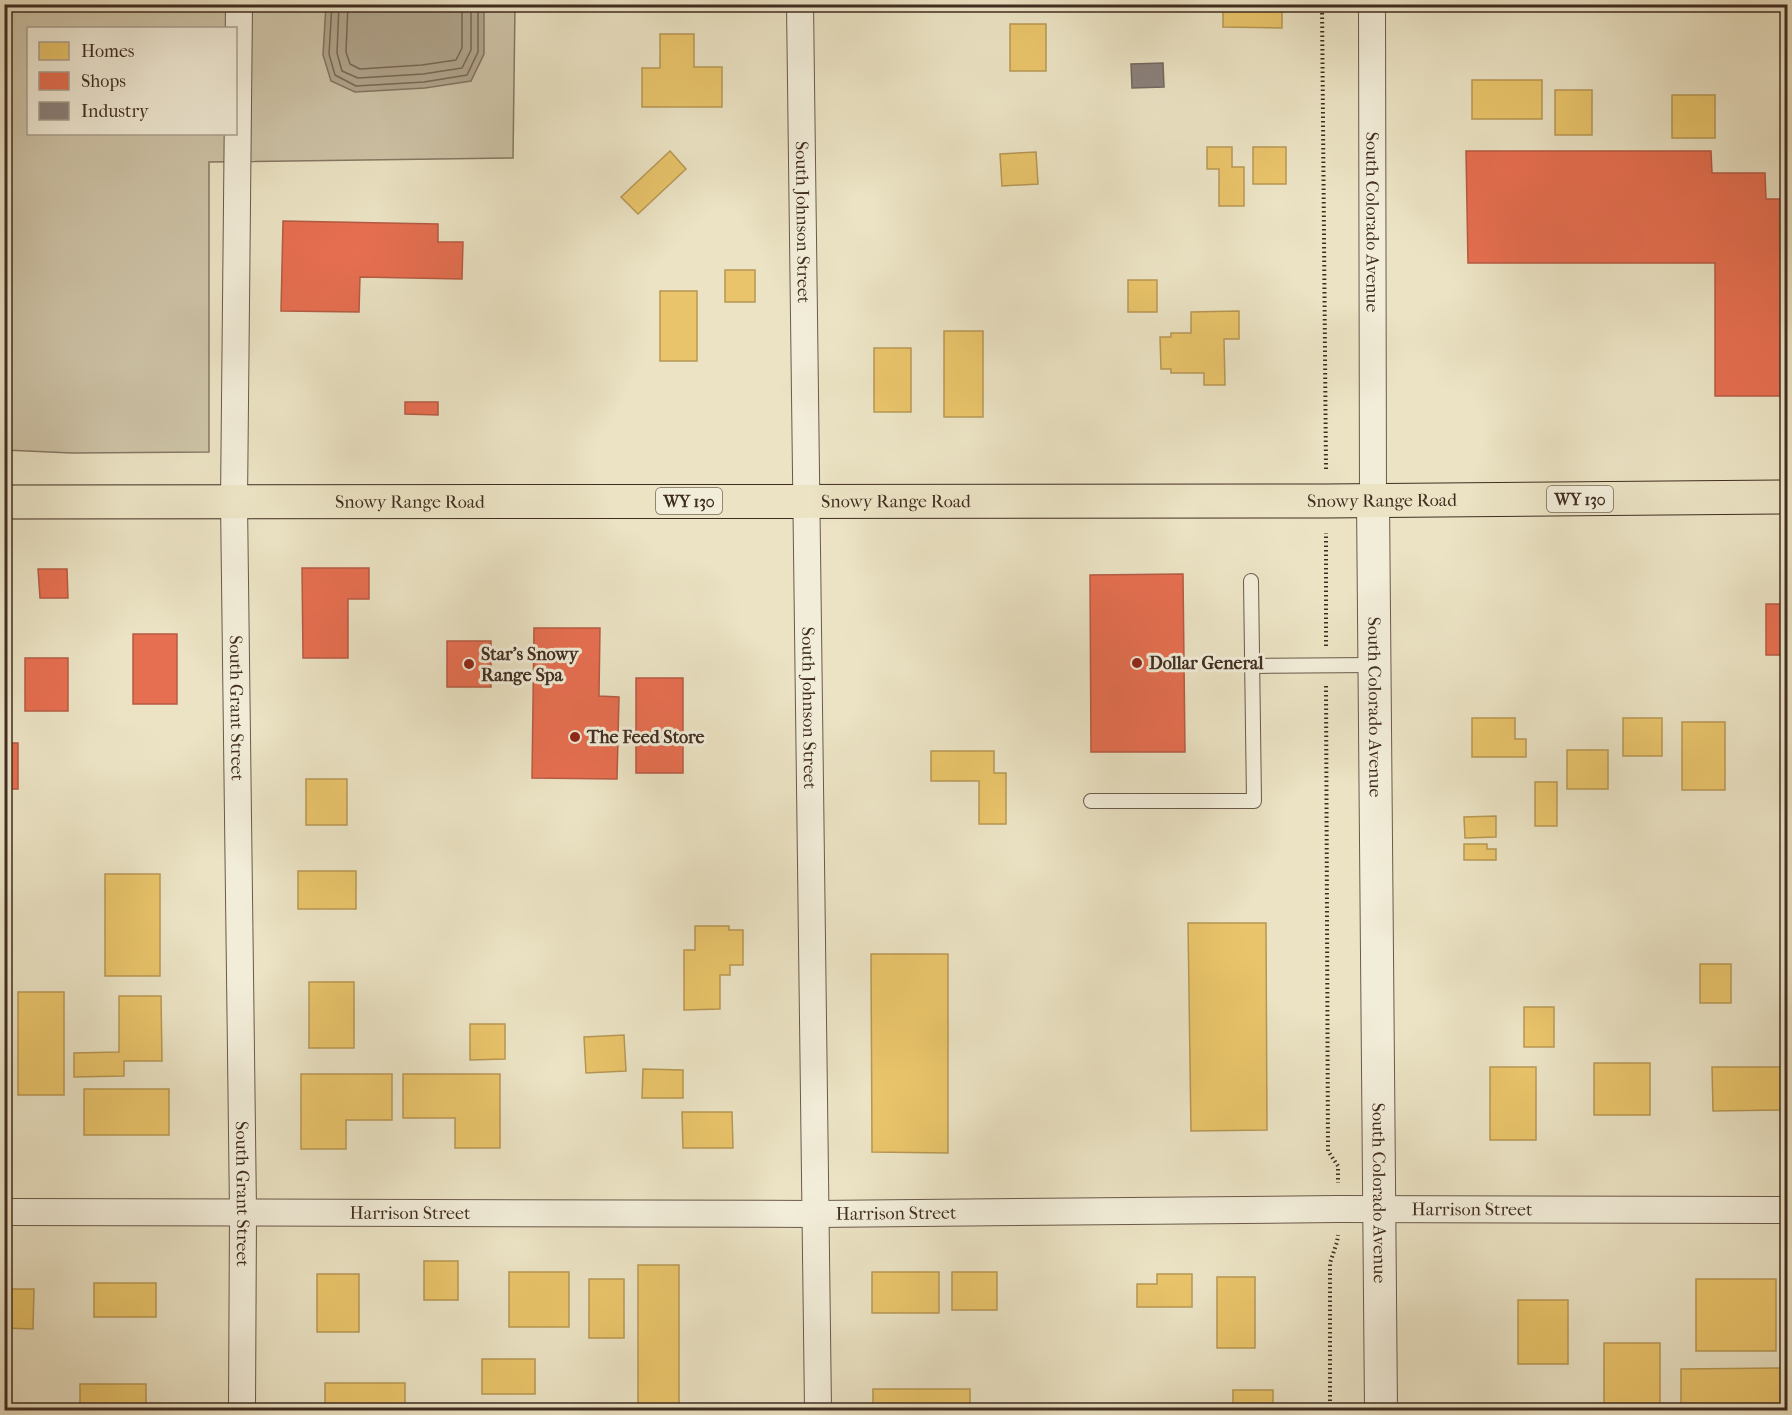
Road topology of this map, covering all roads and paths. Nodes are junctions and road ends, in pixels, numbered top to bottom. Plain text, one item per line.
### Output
1 (239, 4) edge
2 (800, 4) edge
3 (1322, 4) edge
4 (1372, 4) edge
5 (1326, 441) dead end
6 (4, 478) edge
7 (1788, 497) edge
8 (1373, 500) junction
9 (806, 501) junction
10 (4, 502) edge
11 (59, 502) junction
12 (234, 502) junction
13 (1326, 545) dead end
14 (1251, 581) dead end
15 (1325, 665) junction
16 (1375, 665) junction
17 (1252, 666) junction
18 (1091, 801) dead end
19 (1338, 1166) dead end
20 (1379, 1209) junction
21 (1788, 1210) edge
22 (243, 1211) junction
23 (4, 1212) edge
24 (817, 1214) junction
25 (1337, 1242) dead end
26 (242, 1410) edge
27 (818, 1410) edge
28 (1330, 1410) edge
29 (1381, 1410) edge

1 - 12 street, South Grant Street
2 - 9 street, South Johnson Street
3 - 5 path
4 - 8 street, South Colorado Avenue
6 - 11 main road, WY 130
7 - 8 main road, Snowy Range Road / WY 130
8 - 9 main road, Snowy Range Road / WY 130
8 - 16 street, South Colorado Avenue
9 - 12 main road, Snowy Range Road / WY 130
9 - 24 street, South Johnson Street
10 - 11 main road, Snowy Range Road / WY 130
11 - 12 main road, Snowy Range Road / WY 130
12 - 22 street, South Grant Street
13 - 15 path
14 - 17 lane
15 - 16 lane
15 - 17 lane
15 - 19 path
16 - 20 street, South Colorado Avenue
17 - 18 lane
20 - 21 street, Harrison Street
20 - 24 street, Harrison Street
20 - 29 street, South Colorado Avenue
22 - 23 street, Harrison Street
22 - 24 street, Harrison Street
22 - 26 street, South Grant Street
24 - 27 street, South Johnson Street
25 - 28 path

